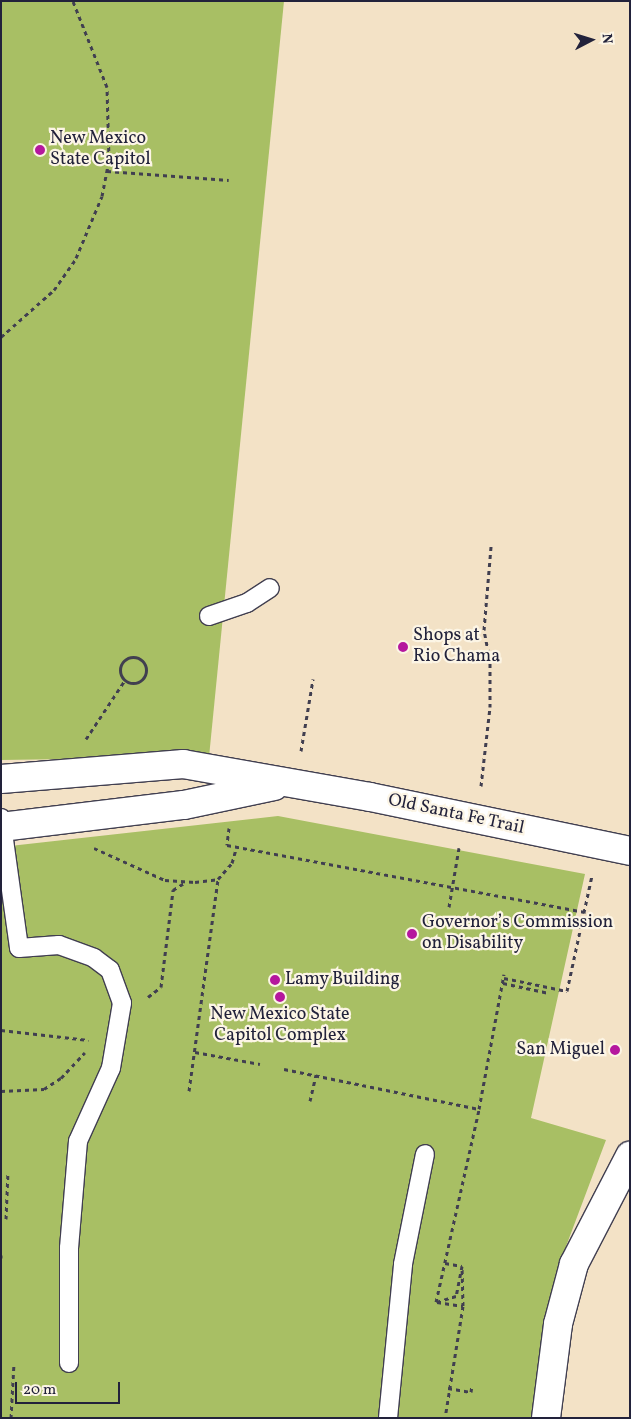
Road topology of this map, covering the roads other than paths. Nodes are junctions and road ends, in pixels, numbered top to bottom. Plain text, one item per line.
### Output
1 (270, 588) dead end
2 (209, 616) dead end
3 (1, 779) edge
4 (288, 786) junction
5 (2, 824) edge
6 (630, 851) edge
7 (425, 1154) dead end
8 (630, 1156) edge
9 (69, 1363) dead end
10 (388, 1418) edge
11 (546, 1418) edge

1 - 2 lane
3 - 4 street, Old Santa Fe Trail
4 - 5 street, Old Santa Fe Trail
4 - 6 street, Old Santa Fe Trail
5 - 9 lane
7 - 10 lane
8 - 11 street

